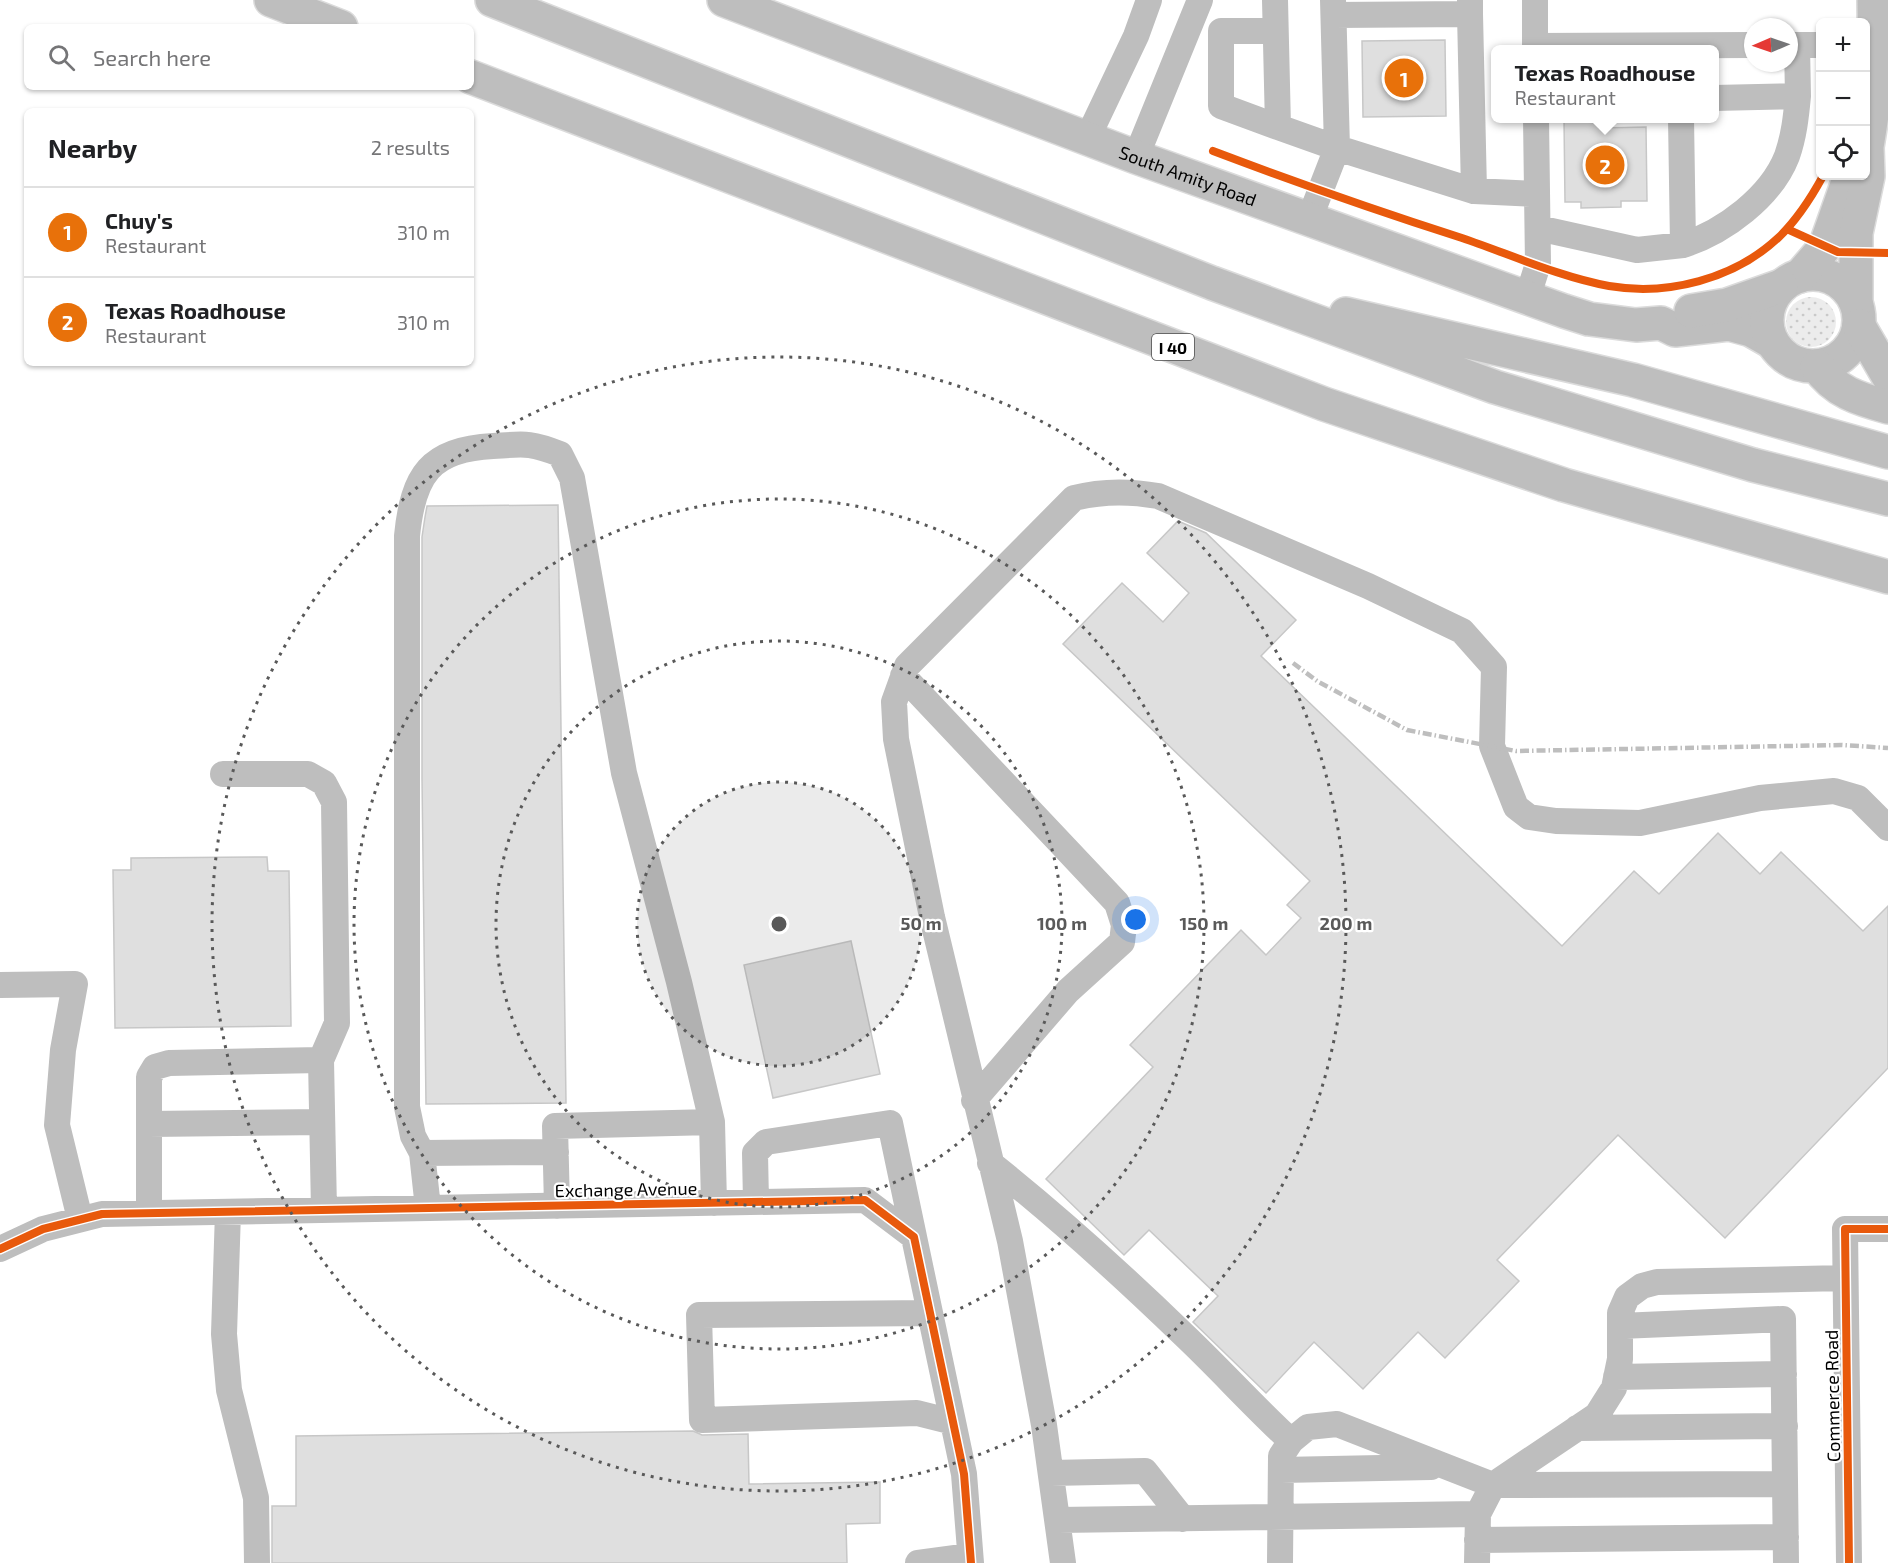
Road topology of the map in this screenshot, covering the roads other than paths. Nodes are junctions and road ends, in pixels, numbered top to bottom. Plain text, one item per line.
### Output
1 (271, 0) edge
2 (492, 0) edge
3 (1149, 0) edge
4 (1200, 0) edge
5 (1275, 0) edge
6 (1534, 0) edge
7 (1874, 0) edge
8 (731, 1) edge
9 (1470, 7) edge
10 (1334, 8) edge
11 (333, 24) edge
12 (1275, 32) junction
13 (1875, 40) edge
14 (1535, 45) edge
15 (1744, 45) edge
16 (1802, 45) edge
17 (1719, 46) edge
18 (474, 78) edge
19 (1798, 96) junction
20 (1719, 98) edge
21 (1536, 123) edge
22 (1681, 123) edge
23 (1870, 126) edge
24 (1278, 127) junction
25 (1088, 137) junction
26 (1337, 148) junction
27 (1136, 157) junction
28 (1849, 180) edge
29 (1867, 180) edge
30 (1474, 191) junction
31 (1537, 194) junction
32 (1308, 220) junction
33 (1538, 228) junction
34 (1683, 245) junction
35 (1791, 281) junction
36 (1212, 283) junction
37 (1527, 299) junction
38 (1857, 315) junction
39 (1661, 324) junction
40 (1772, 342) junction
41 (1817, 366) junction
42 (1888, 376) edge
43 (1888, 407) edge
44 (1888, 452) edge
45 (1888, 499) edge
46 (1888, 577) edge
47 (903, 676) junction
48 (223, 774) dead end
49 (1888, 828) edge
50 (0, 985) edge
51 (321, 1060) junction
52 (974, 1100) junction
53 (322, 1122) junction
54 (712, 1122) junction
55 (149, 1124) junction
56 (556, 1152) junction
57 (422, 1153) junction
58 (990, 1163) junction
59 (756, 1202) junction
60 (714, 1203) junction
61 (556, 1206) junction
62 (428, 1208) junction
63 (324, 1210) junction
64 (228, 1212) junction
65 (149, 1213) junction
66 (80, 1220) junction
67 (1888, 1229) edge
68 (915, 1237) junction
69 (0, 1249) edge
70 (1845, 1278) junction
71 (930, 1313) junction
72 (1620, 1326) junction
73 (1784, 1374) junction
74 (1616, 1377) junction
75 (953, 1422) junction
76 (1785, 1426) junction
77 (1577, 1428) junction
78 (1291, 1441) junction
79 (1444, 1466) junction
80 (1281, 1470) junction
81 (1051, 1473) junction
82 (1785, 1484) junction
83 (1493, 1485) junction
84 (1478, 1514) junction
85 (1281, 1518) junction
86 (1183, 1519) junction
87 (1058, 1520) junction
88 (1786, 1537) junction
89 (1477, 1551) edge
90 (971, 1560) edge
91 (257, 1563) edge
92 (918, 1563) edge
93 (1063, 1563) edge
94 (1280, 1563) edge
95 (1786, 1563) edge
96 (1849, 1563) edge

1 - 11 main road
2 - 36 main road
3 - 25 street
4 - 27 street
5 - 12 street
6 - 14 street
7 - 13 main road
8 - 25 main road, South Amity Road
9 - 10 street
9 - 30 street
10 - 26 street
12 - 24 street
12 - 24 street
13 - 23 main road
15 - 17 street
16 - 19 street
18 - 46 main road, I 40
19 - 20 street
19 - 34 street
21 - 31 street
22 - 34 street
24 - 26 street
25 - 27 main road, South Amity Road
26 - 30 street
26 - 32 street
27 - 32 main road, South Amity Road
28 - 35 main road, South Amity Road
29 - 38 main road
30 - 31 street
31 - 33 street
32 - 37 main road, South Amity Road
33 - 34 street
33 - 37 street
35 - 38 main road
35 - 39 main road, South Amity Road
35 - 40 main road
36 - 44 main road
36 - 45 main road
37 - 39 main road, South Amity Road
38 - 41 main road
38 - 42 main road
39 - 40 main road, South Amity Road
40 - 41 main road
41 - 43 main road
47 - 49 street
47 - 52 street
47 - 52 street
48 - 51 street
50 - 66 street
51 - 53 street
51 - 55 street
52 - 58 street
53 - 55 street
53 - 63 street
54 - 56 street
54 - 57 street
54 - 60 street
55 - 65 street
56 - 57 street
56 - 61 street
57 - 62 street
58 - 78 street
58 - 81 street
59 - 60 street, Exchange Avenue
59 - 68 street, Exchange Avenue
59 - 68 street
60 - 61 street, Exchange Avenue
61 - 62 street, Exchange Avenue
62 - 63 street, Exchange Avenue
63 - 64 street, Exchange Avenue
64 - 65 street, Exchange Avenue
64 - 91 street
65 - 66 street, Exchange Avenue
66 - 69 street, Exchange Avenue
67 - 70 street, Commerce Road
68 - 71 street
70 - 72 street
70 - 96 street, Commerce Road
71 - 75 street
71 - 75 street
72 - 73 street
72 - 74 street
73 - 74 street
73 - 76 street
74 - 77 street
75 - 90 street
76 - 77 street
76 - 82 street
77 - 83 street
78 - 79 street
78 - 80 street
79 - 80 street
79 - 83 street
80 - 85 street
81 - 86 street
81 - 87 street
82 - 83 street
82 - 88 street
83 - 84 street
84 - 85 street
84 - 89 street
85 - 86 street
85 - 94 street
86 - 87 street
87 - 93 street
88 - 89 street
88 - 95 street
90 - 92 street

